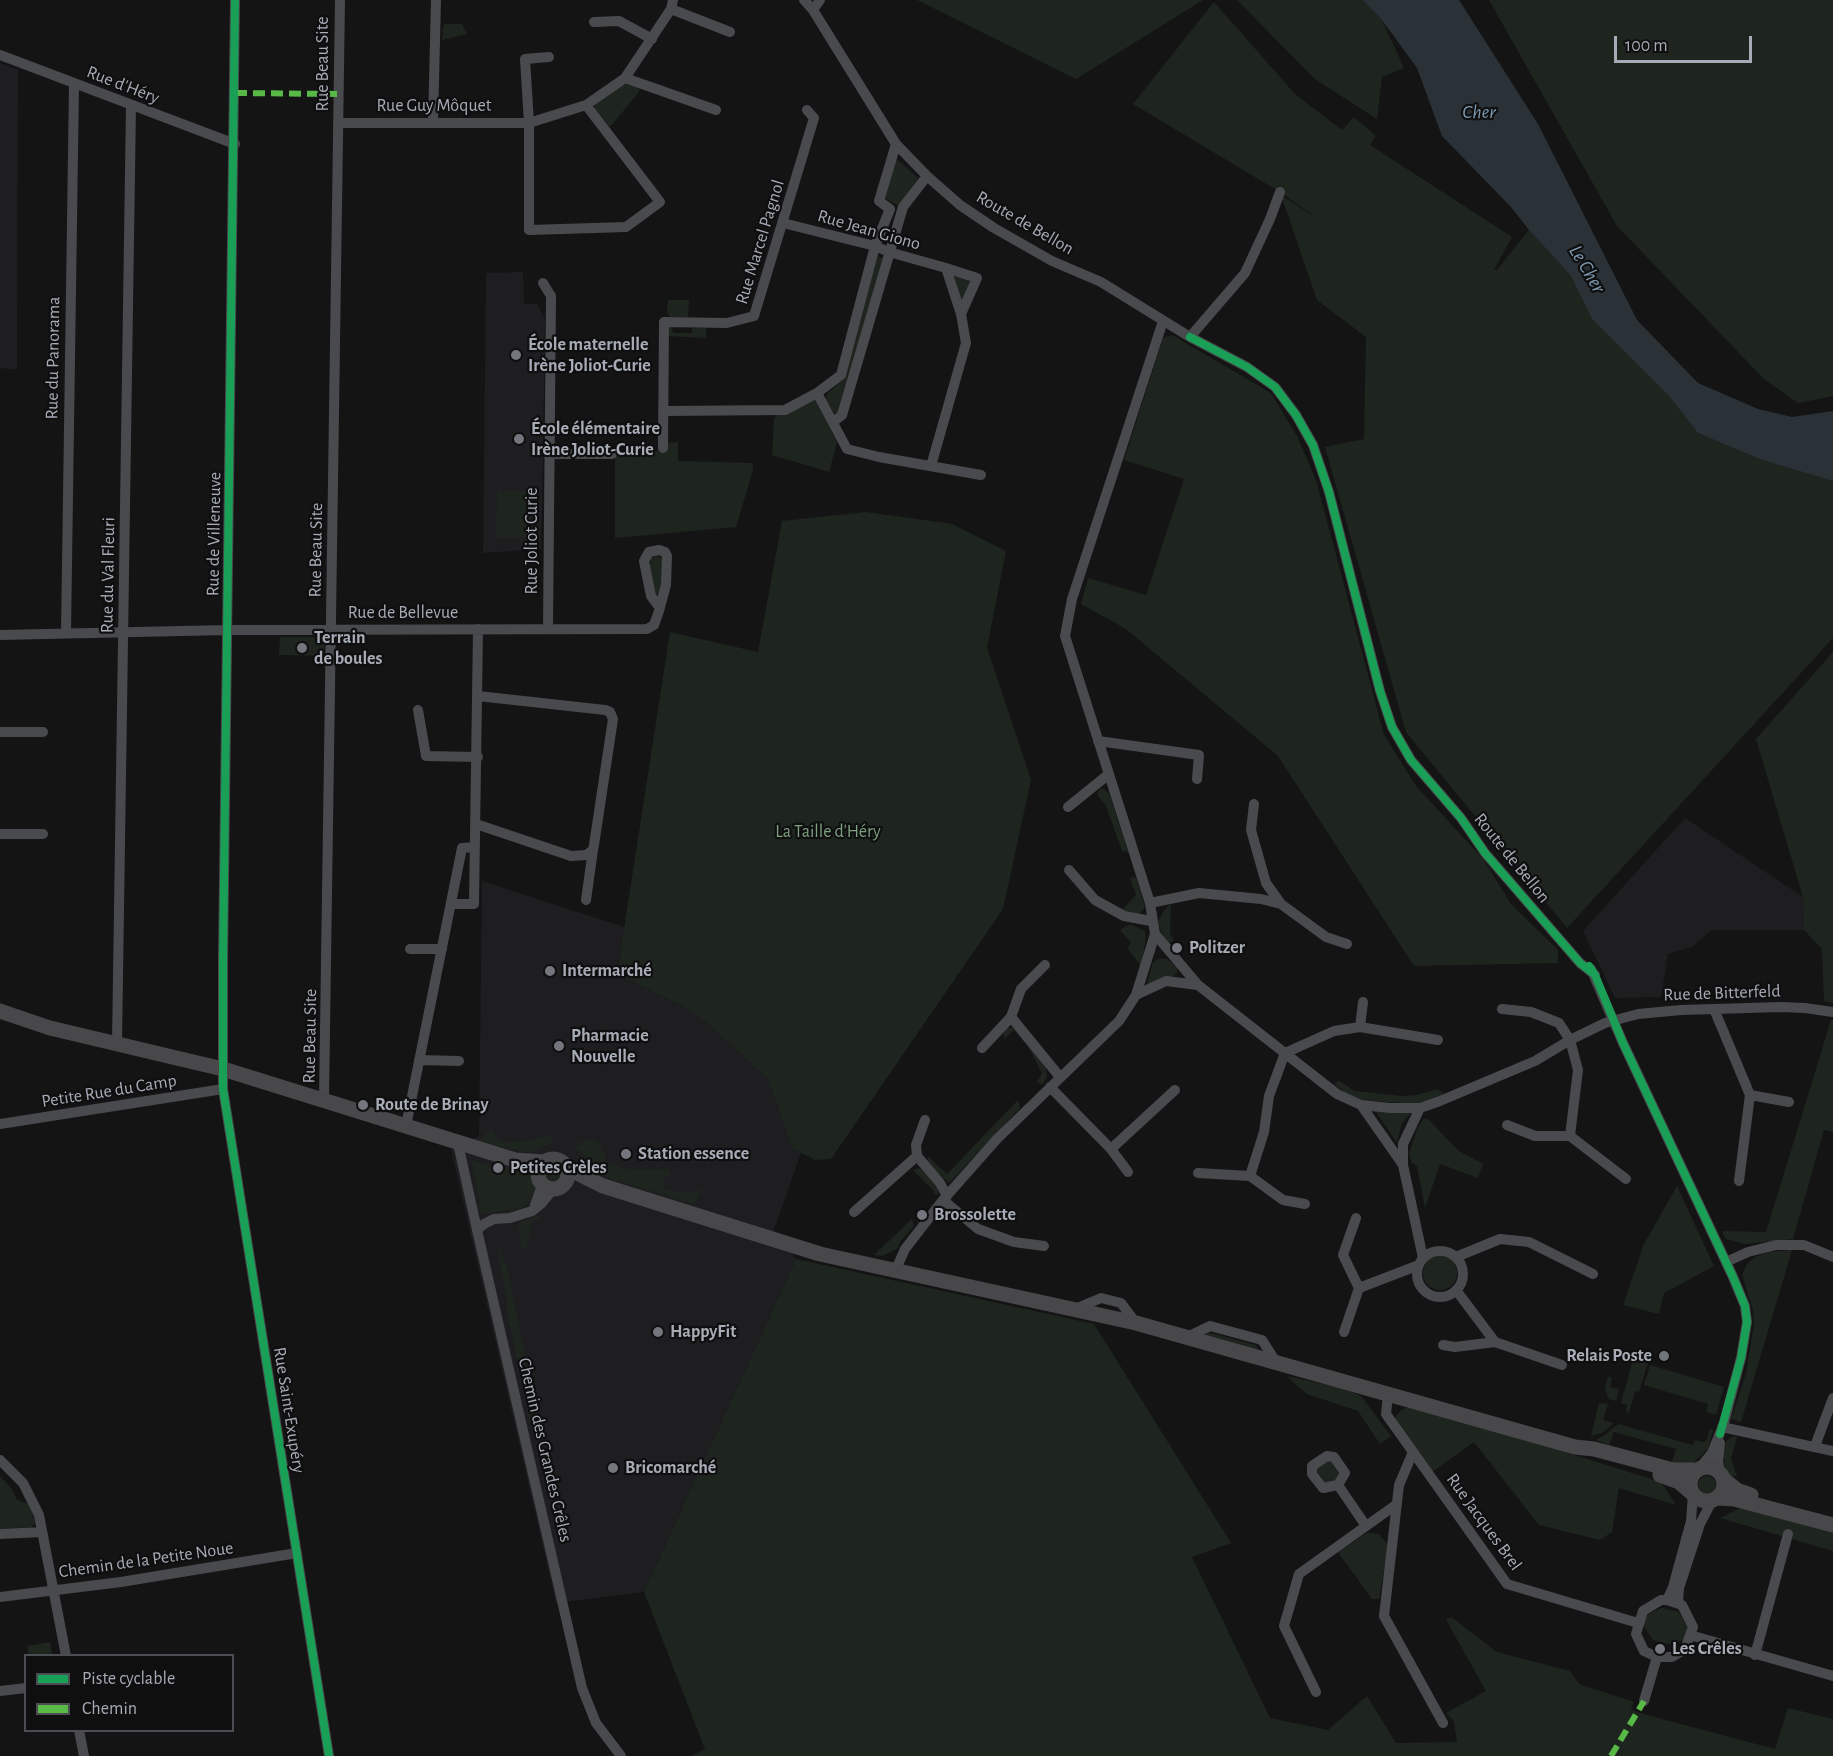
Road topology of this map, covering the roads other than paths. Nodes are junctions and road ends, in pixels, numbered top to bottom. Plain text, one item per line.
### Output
1 (236, 0) edge
2 (340, 0) edge
3 (436, 0) edge
4 (804, 0) edge
5 (820, 0) edge
6 (672, 5) edge
7 (813, 10) junction
8 (594, 22) dead end
9 (730, 32) dead end
10 (652, 39) junction
11 (0, 55) edge
12 (549, 57) dead end
13 (625, 78) junction
14 (74, 84) junction
15 (131, 105) junction
16 (586, 105) junction
17 (807, 110) dead end
18 (716, 111) dead end
19 (433, 122) junction
20 (339, 123) junction
21 (529, 123) junction
22 (235, 144) junction
23 (896, 144) junction
24 (927, 176) junction
25 (1280, 192) dead end
26 (890, 209) junction
27 (901, 213) junction
28 (783, 223) junction
29 (875, 246) junction
30 (889, 252) junction
31 (946, 268) junction
32 (543, 283) dead end
33 (961, 314) junction
34 (1163, 321) junction
35 (1190, 338) junction
36 (817, 393) junction
37 (663, 411) junction
38 (833, 422) junction
39 (663, 448) dead end
40 (549, 454) junction
41 (612, 454) dead end
42 (931, 466) junction
43 (981, 475) dead end
44 (660, 608) junction
45 (548, 628) junction
46 (478, 629) junction
47 (227, 630) junction
48 (332, 630) junction
49 (66, 633) junction
50 (124, 633) junction
51 (0, 635) edge
52 (478, 696) junction
53 (417, 710) dead end
54 (0, 732) edge
55 (44, 732) dead end
56 (1098, 741) junction
57 (478, 757) junction
58 (1109, 774) junction
59 (1197, 779) dead end
60 (1254, 804) dead end
61 (1068, 807) dead end
62 (476, 824) junction
63 (0, 834) edge
64 (42, 834) dead end
65 (476, 848) junction
66 (593, 850) junction
67 (1069, 870) dead end
68 (1266, 883) junction
69 (1261, 899) junction
70 (586, 900) dead end
71 (1150, 903) junction
72 (451, 904) junction
73 (1281, 904) junction
74 (1151, 921) junction
75 (1155, 934) junction
76 (1347, 945) dead end
77 (410, 949) dead end
78 (442, 949) junction
79 (1045, 965) dead end
80 (1198, 985) junction
81 (1136, 995) junction
82 (1363, 1002) dead end
83 (1502, 1009) dead end
84 (1714, 1009) junction
85 (0, 1011) edge
86 (1833, 1012) edge
87 (1011, 1017) junction
88 (1613, 1020) junction
89 (1360, 1027) junction
90 (1438, 1040) dead end
91 (1570, 1040) junction
92 (117, 1044) junction
93 (982, 1048) dead end
94 (1285, 1053) junction
95 (419, 1060) junction
96 (459, 1061) dead end
97 (223, 1069) junction
98 (1060, 1077) junction
99 (1050, 1087) junction
100 (223, 1089) junction
101 (1175, 1090) dead end
102 (1749, 1095) junction
103 (324, 1100) junction
104 (1789, 1102) dead end
105 (1361, 1105) junction
106 (1420, 1108) junction
107 (925, 1120) dead end
108 (0, 1124) edge
109 (1507, 1125) dead end
110 (406, 1126) junction
111 (1570, 1136) junction
112 (461, 1143) junction
113 (1111, 1149) junction
114 (917, 1156) junction
115 (1403, 1166) junction
116 (567, 1168) junction
117 (1128, 1172) dead end
118 (1198, 1173) dead end
119 (1250, 1176) junction
120 (549, 1179) junction
121 (1626, 1179) dead end
122 (1739, 1181) dead end
123 (603, 1186) junction
124 (945, 1198) junction
125 (1305, 1204) dead end
126 (854, 1212) dead end
127 (1356, 1218) dead end
128 (477, 1230) junction
129 (1044, 1246) dead end
130 (1455, 1257) junction
131 (1833, 1257) edge
132 (1421, 1262) junction
133 (1726, 1262) junction
134 (896, 1269) junction
135 (1593, 1274) dead end
136 (1359, 1288) junction
137 (1456, 1290) junction
138 (1344, 1332) dead end
139 (1496, 1342) junction
140 (1443, 1345) dead end
141 (1562, 1365) dead end
142 (1388, 1395) junction
143 (1833, 1398) edge
144 (1721, 1430) junction
145 (1815, 1446) junction
146 (1575, 1447) junction
147 (1833, 1451) edge
148 (1413, 1452) junction
149 (1, 1462) edge
150 (1698, 1470) junction
151 (1722, 1476) junction
152 (1338, 1485) dead end
153 (1693, 1494) junction
154 (1714, 1499) junction
155 (1397, 1504) junction
156 (1833, 1519) edge
157 (1833, 1525) edge
158 (1366, 1526) junction
159 (42, 1532) junction
160 (0, 1534) edge
161 (1788, 1534) dead end
162 (297, 1553) junction
163 (53, 1590) junction
164 (0, 1597) edge
165 (1667, 1600) junction
166 (1678, 1603) junction
167 (1638, 1623) junction
168 (1690, 1635) junction
169 (66, 1654) edge
170 (1755, 1654) junction
171 (1657, 1657) junction
172 (1833, 1676) edge
173 (24, 1688) edge
174 (0, 1691) edge
175 (1316, 1692) dead end
176 (1644, 1701) dead end
177 (1443, 1723) dead end
178 (79, 1732) edge
179 (84, 1756) edge
180 (329, 1756) edge
181 (621, 1756) edge

1 - 22 street, Rue de Villeneuve
2 - 20 street, Rue Beau Site
3 - 19 street
4 - 7 street, Route de Bellon
5 - 7 street
6 - 9 street, Rue Guy Môquet
6 - 10 street, Rue Guy Môquet
7 - 23 street, Route de Bellon
8 - 10 street
10 - 13 street, Rue Guy Môquet
11 - 14 street, Rue d'Héry
12 - 21 street
13 - 16 street, Rue Guy Môquet
13 - 18 street
14 - 15 street, Rue d'Héry
14 - 49 street, Rue du Panorama
15 - 22 street, Rue d'Héry
15 - 50 street, Rue du Val Fleuri
16 - 21 street, Rue Guy Môquet
16 - 21 street
17 - 28 street, Rue Marcel Pagnol
19 - 20 street, Rue Guy Môquet
19 - 21 street, Rue Guy Môquet
20 - 48 street, Rue Beau Site
22 - 47 street, Rue de Villeneuve
23 - 24 street, Route de Bellon
23 - 26 street
24 - 27 street
24 - 34 street, Route de Bellon
25 - 35 street
26 - 27 street
26 - 29 street
27 - 30 street
28 - 29 street, Rue Jean Giono
28 - 37 street, Rue Marcel Pagnol
29 - 30 street, Rue Jean Giono
29 - 36 street
30 - 31 street, Rue Jean Giono
30 - 38 street
31 - 33 street
31 - 33 street, Rue Jean Giono
32 - 40 street, Rue Joliot Curie
33 - 42 street
34 - 35 street, Route de Bellon
34 - 56 street
35 - 88 street, Route de Bellon
36 - 37 street
36 - 38 street
37 - 39 street, Rue Marcel Pagnol
38 - 42 street
40 - 41 street
40 - 45 street, Rue Joliot Curie
42 - 43 street
44 - 44 street
44 - 45 street, Rue de Bellevue
45 - 46 street, Rue de Bellevue
46 - 48 street, Rue de Bellevue
46 - 52 street
47 - 48 street, Rue de Bellevue
47 - 50 street, Rue de Bellevue
47 - 97 street, Rue de Villeneuve
48 - 103 street, Rue Beau Site
49 - 50 street, Rue de Bellevue
49 - 51 street, Rue de Bellevue
50 - 92 street, Rue du Val Fleuri
52 - 57 street
52 - 66 street
53 - 57 street
54 - 55 street
56 - 58 street
56 - 59 street
57 - 62 street
58 - 61 street
58 - 71 street
60 - 68 street
62 - 65 street
62 - 66 street
63 - 64 street
65 - 72 street
65 - 72 street
66 - 70 street
67 - 74 street
68 - 69 street
68 - 73 street
69 - 71 street
69 - 73 street
71 - 74 street
72 - 78 street
73 - 76 street
74 - 75 street
75 - 80 street
75 - 81 street
77 - 78 street
78 - 95 street
79 - 87 street
80 - 81 street
80 - 94 street
81 - 98 street
82 - 89 street
83 - 91 street
84 - 86 street, Rue de Bitterfeld
84 - 88 street, Rue de Bitterfeld
84 - 102 street
85 - 92 main road
87 - 93 street
87 - 98 street
88 - 91 street, Rue de Bitterfeld
88 - 133 street, Route de Bellon
89 - 90 street
89 - 94 street
91 - 106 street, Rue de Bitterfeld
91 - 111 street
92 - 97 main road
94 - 105 street
94 - 119 street
95 - 96 street
95 - 110 street
97 - 100 street, Rue Saint-Exupéry
97 - 103 main road
98 - 99 street
99 - 113 street
99 - 124 street
100 - 108 street, Petite Rue du Camp
100 - 162 street, Rue Saint-Exupéry
101 - 113 street
102 - 104 street
102 - 122 street
103 - 110 main road
105 - 106 street
105 - 115 street
106 - 115 street
107 - 114 street
109 - 111 street
110 - 112 main road
111 - 121 street
112 - 120 main road
112 - 128 street, Chemin des Grandes Crêles
113 - 117 street
114 - 124 street
114 - 126 street
115 - 132 street
116 - 120 main road
116 - 120 main road
116 - 123 main road
118 - 119 street
119 - 125 street
120 - 123 main road
120 - 128 street
123 - 134 main road
124 - 129 street
124 - 134 street
127 - 136 street
128 - 181 street, Chemin des Grandes Crêles
130 - 132 street
130 - 135 street
130 - 137 street
131 - 133 street
132 - 136 street
132 - 137 street
133 - 144 street, Route de Bellon
134 - 142 main road
136 - 138 street
137 - 139 street
139 - 140 street
139 - 141 street
142 - 146 main road
142 - 148 street, Rue Jacques Brel
143 - 145 street
144 - 145 street
144 - 150 street, Route de Bellon
144 - 151 street, Route de Bellon
145 - 147 street
146 - 150 main road
146 - 153 main road
148 - 155 street
148 - 167 street, Rue Jacques Brel
149 - 159 street
150 - 151 main road
150 - 153 main road
151 - 154 main road
151 - 156 main road
152 - 158 street
153 - 154 main road
153 - 165 street
154 - 157 main road
154 - 166 street
155 - 158 street
155 - 177 street
158 - 175 street
159 - 160 street
159 - 163 street
161 - 170 street
162 - 163 street, Chemin de la Petite Noue
162 - 180 street, Rue Saint-Exupéry
163 - 164 street, Chemin de la Petite Noue
163 - 169 street
165 - 166 street
165 - 167 street
166 - 168 street
167 - 171 street
168 - 170 street
168 - 171 street
170 - 172 street
171 - 176 street
173 - 174 street
178 - 179 street

